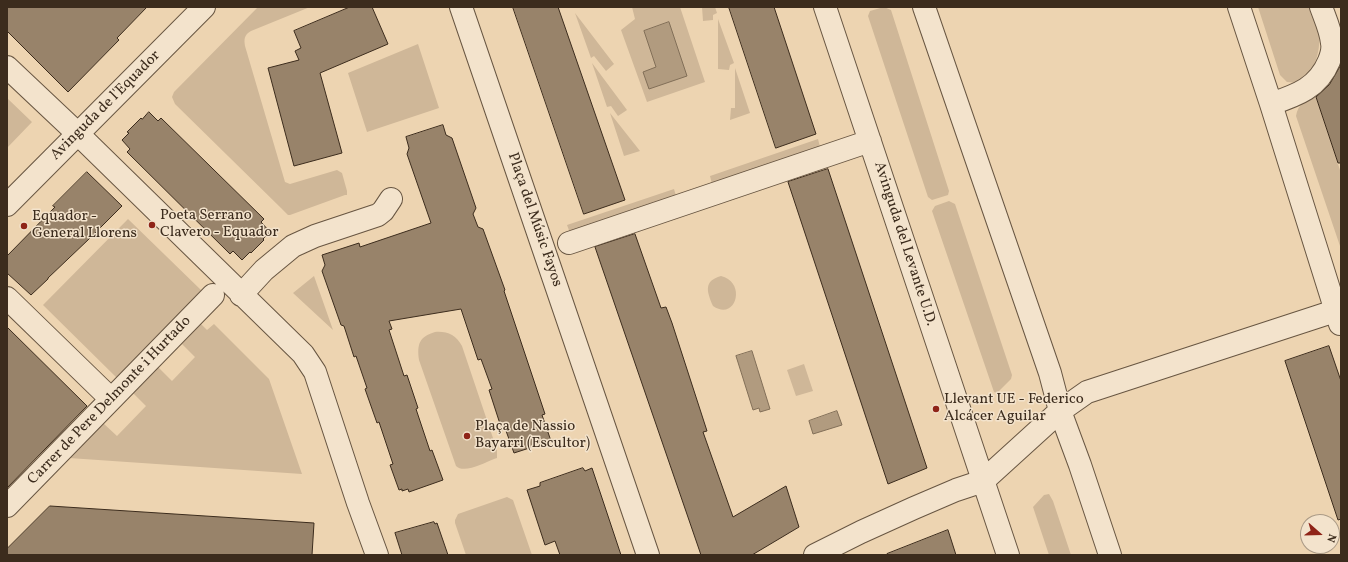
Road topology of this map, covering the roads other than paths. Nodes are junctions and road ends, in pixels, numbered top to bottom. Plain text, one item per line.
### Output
1 (204, 7) edge
2 (461, 7) edge
3 (825, 7) edge
4 (924, 7) edge
5 (1239, 7) edge
6 (1321, 7) edge
7 (1337, 42) edge
8 (7, 67) edge
9 (1271, 104) junction
10 (78, 134) junction
11 (870, 140) junction
12 (391, 199) dead end
13 (7, 205) edge
14 (569, 243) dead end
15 (213, 295) dead end
16 (241, 295) junction
17 (7, 298) edge
18 (1339, 315) edge
19 (111, 399) junction
20 (1060, 411) junction
21 (983, 481) junction
22 (7, 506) edge
23 (377, 555) edge
24 (648, 555) edge
25 (815, 555) edge
26 (1008, 555) edge
27 (1110, 555) edge

1 - 10 street, Avinguda de l'Equador
2 - 24 street, Plaça del Músic Fayos
3 - 11 street, Avinguda del Levante U.D.
4 - 20 street
5 - 9 street
6 - 7 street
7 - 9 street
8 - 10 street
9 - 18 street
10 - 13 street, Avinguda de l'Equador
10 - 16 street
11 - 14 street
11 - 21 street, Avinguda del Levante U.D.
12 - 16 street
15 - 19 street, Carrer de Pere Delmonte i Hurtado
16 - 23 street
17 - 19 street
18 - 20 street
19 - 22 street, Carrer de Pere Delmonte i Hurtado
20 - 21 street
20 - 27 street
21 - 25 street
21 - 26 street, Avinguda del Levante U.D.

